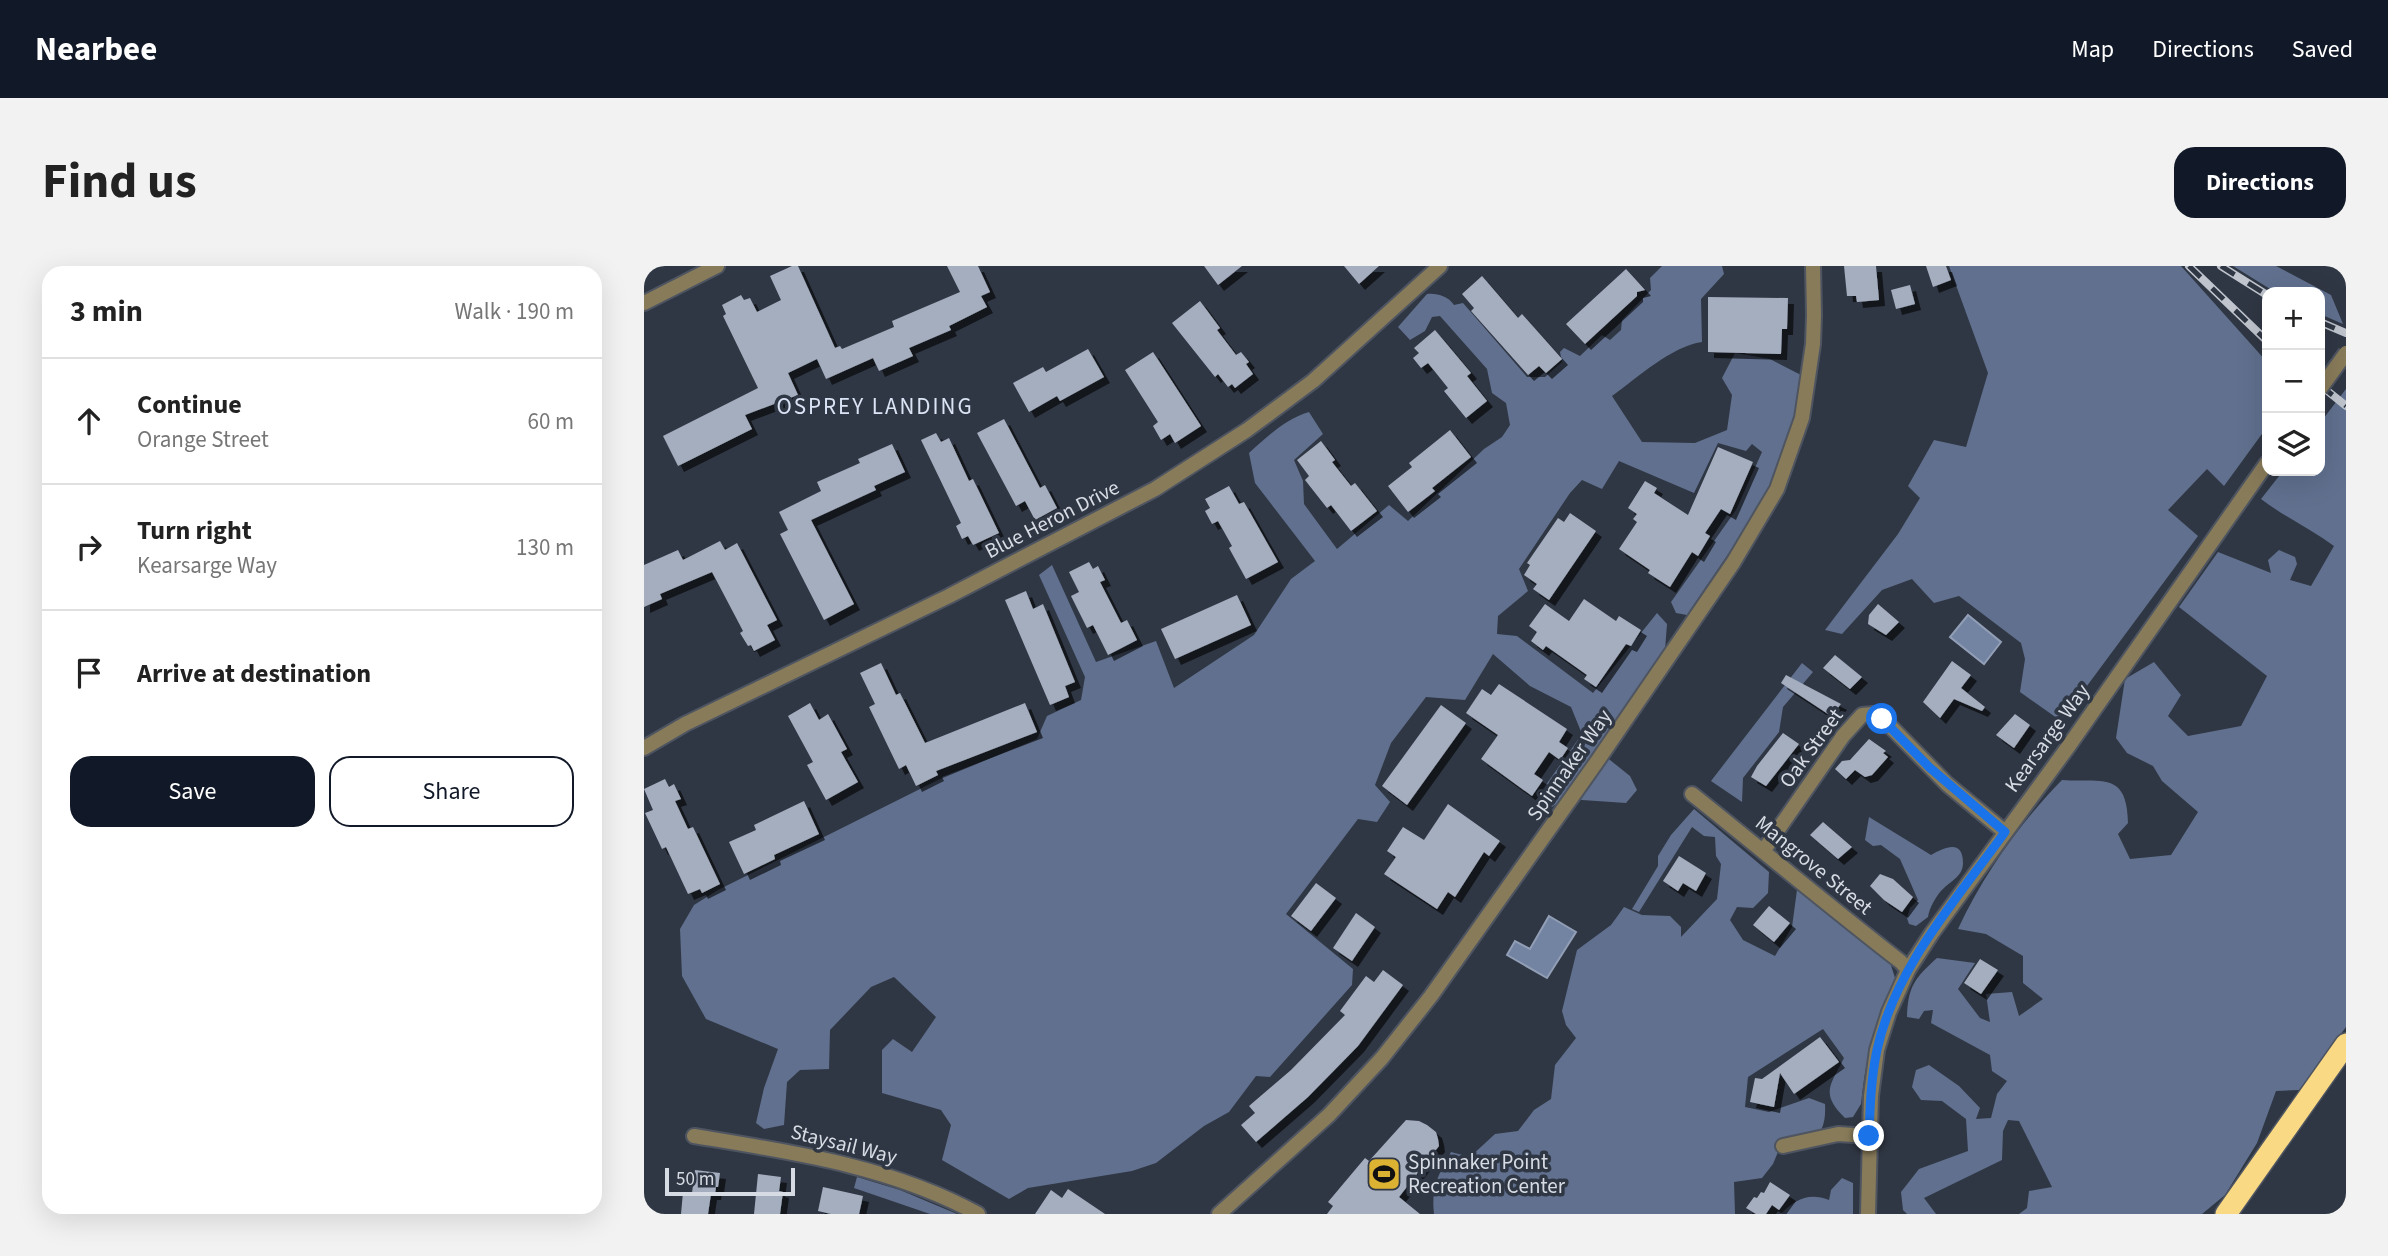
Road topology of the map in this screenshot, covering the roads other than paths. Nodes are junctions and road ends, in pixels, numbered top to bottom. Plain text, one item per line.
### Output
1 (717, 266) edge
2 (1440, 266) edge
3 (1812, 266) edge
4 (644, 303) edge
5 (2346, 353) edge
6 (2325, 382) edge
7 (2262, 470) edge
8 (644, 748) edge
9 (1692, 794) dead end
10 (2005, 832) junction
11 (1764, 850) junction
12 (1908, 970) junction
13 (2346, 1044) edge
14 (694, 1136) dead end
15 (1869, 1136) junction
16 (1783, 1146) dead end
17 (978, 1214) edge
18 (1219, 1214) edge
19 (1868, 1214) edge
20 (2226, 1214) edge

1 - 4 street
2 - 8 street, Blue Heron Drive
3 - 18 street, Spinnaker Way
5 - 6 street, bridge
7 - 10 street, Kearsarge Way
9 - 11 street, Mangrove Street
10 - 11 street, Oak Street
10 - 12 street, Kearsarge Way
11 - 12 street, Mangrove Street
12 - 15 street, Kearsarge Way
13 - 20 highway
14 - 17 street, Staysail Way
15 - 16 street
15 - 19 street, Kearsarge Way

